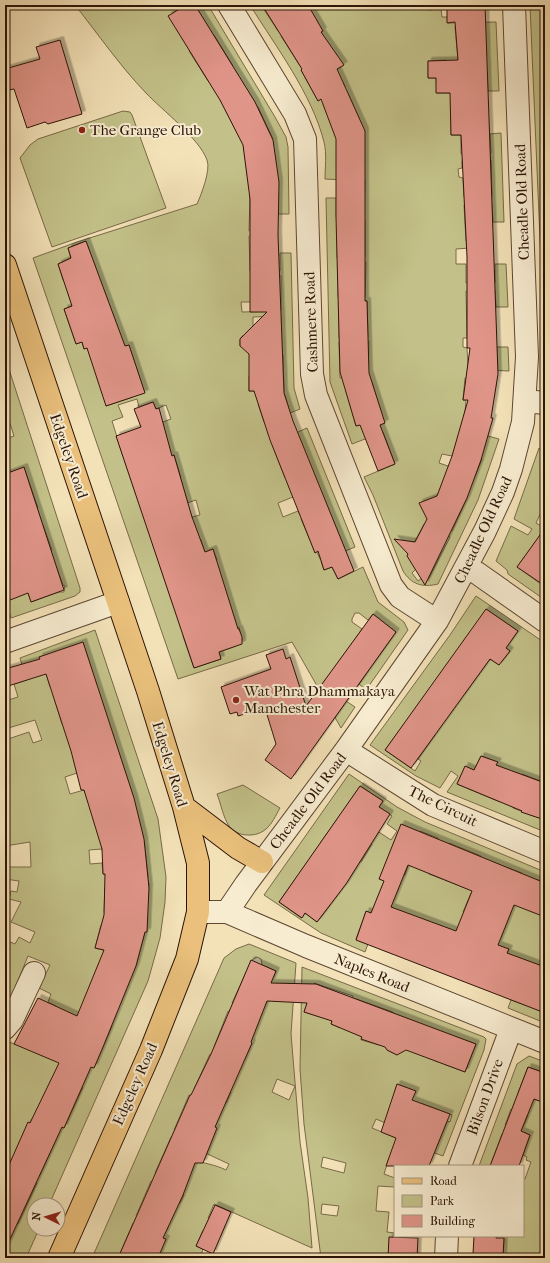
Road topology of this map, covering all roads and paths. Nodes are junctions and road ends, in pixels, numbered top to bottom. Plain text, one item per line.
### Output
1 (229, 5) edge
2 (514, 5) edge
3 (5, 264) edge
4 (535, 402) edge
5 (466, 568) junction
6 (118, 602) junction
7 (545, 620) edge
8 (437, 621) junction
9 (5, 642) edge
10 (346, 750) junction
11 (184, 807) junction
12 (545, 852) edge
13 (262, 862) junction
14 (198, 912) junction
15 (228, 912) junction
16 (34, 973) dead end
17 (5, 1028) edge
18 (511, 1029) junction
19 (545, 1042) edge
20 (460, 1165) edge
21 (447, 1237) edge
22 (59, 1258) edge
23 (446, 1258) edge

1 - 8 street, Cashmere Road
2 - 4 street, Cheadle Old Road
3 - 6 main road, Edgeley Road
4 - 5 street, Cheadle Old Road
5 - 7 street
5 - 8 street, Cheadle Old Road
6 - 9 street
6 - 11 main road, Edgeley Road
8 - 10 street, Cheadle Old Road
10 - 12 street, The Circuit
10 - 13 street, Cheadle Old Road
11 - 13 main road
11 - 14 main road, Edgeley Road
13 - 15 street, Cheadle Old Road
14 - 15 street, Naples Road
14 - 22 main road, Edgeley Road
15 - 18 street, Naples Road
16 - 17 street
18 - 19 street, Naples Road
18 - 20 street, Bilson Drive
21 - 23 street

